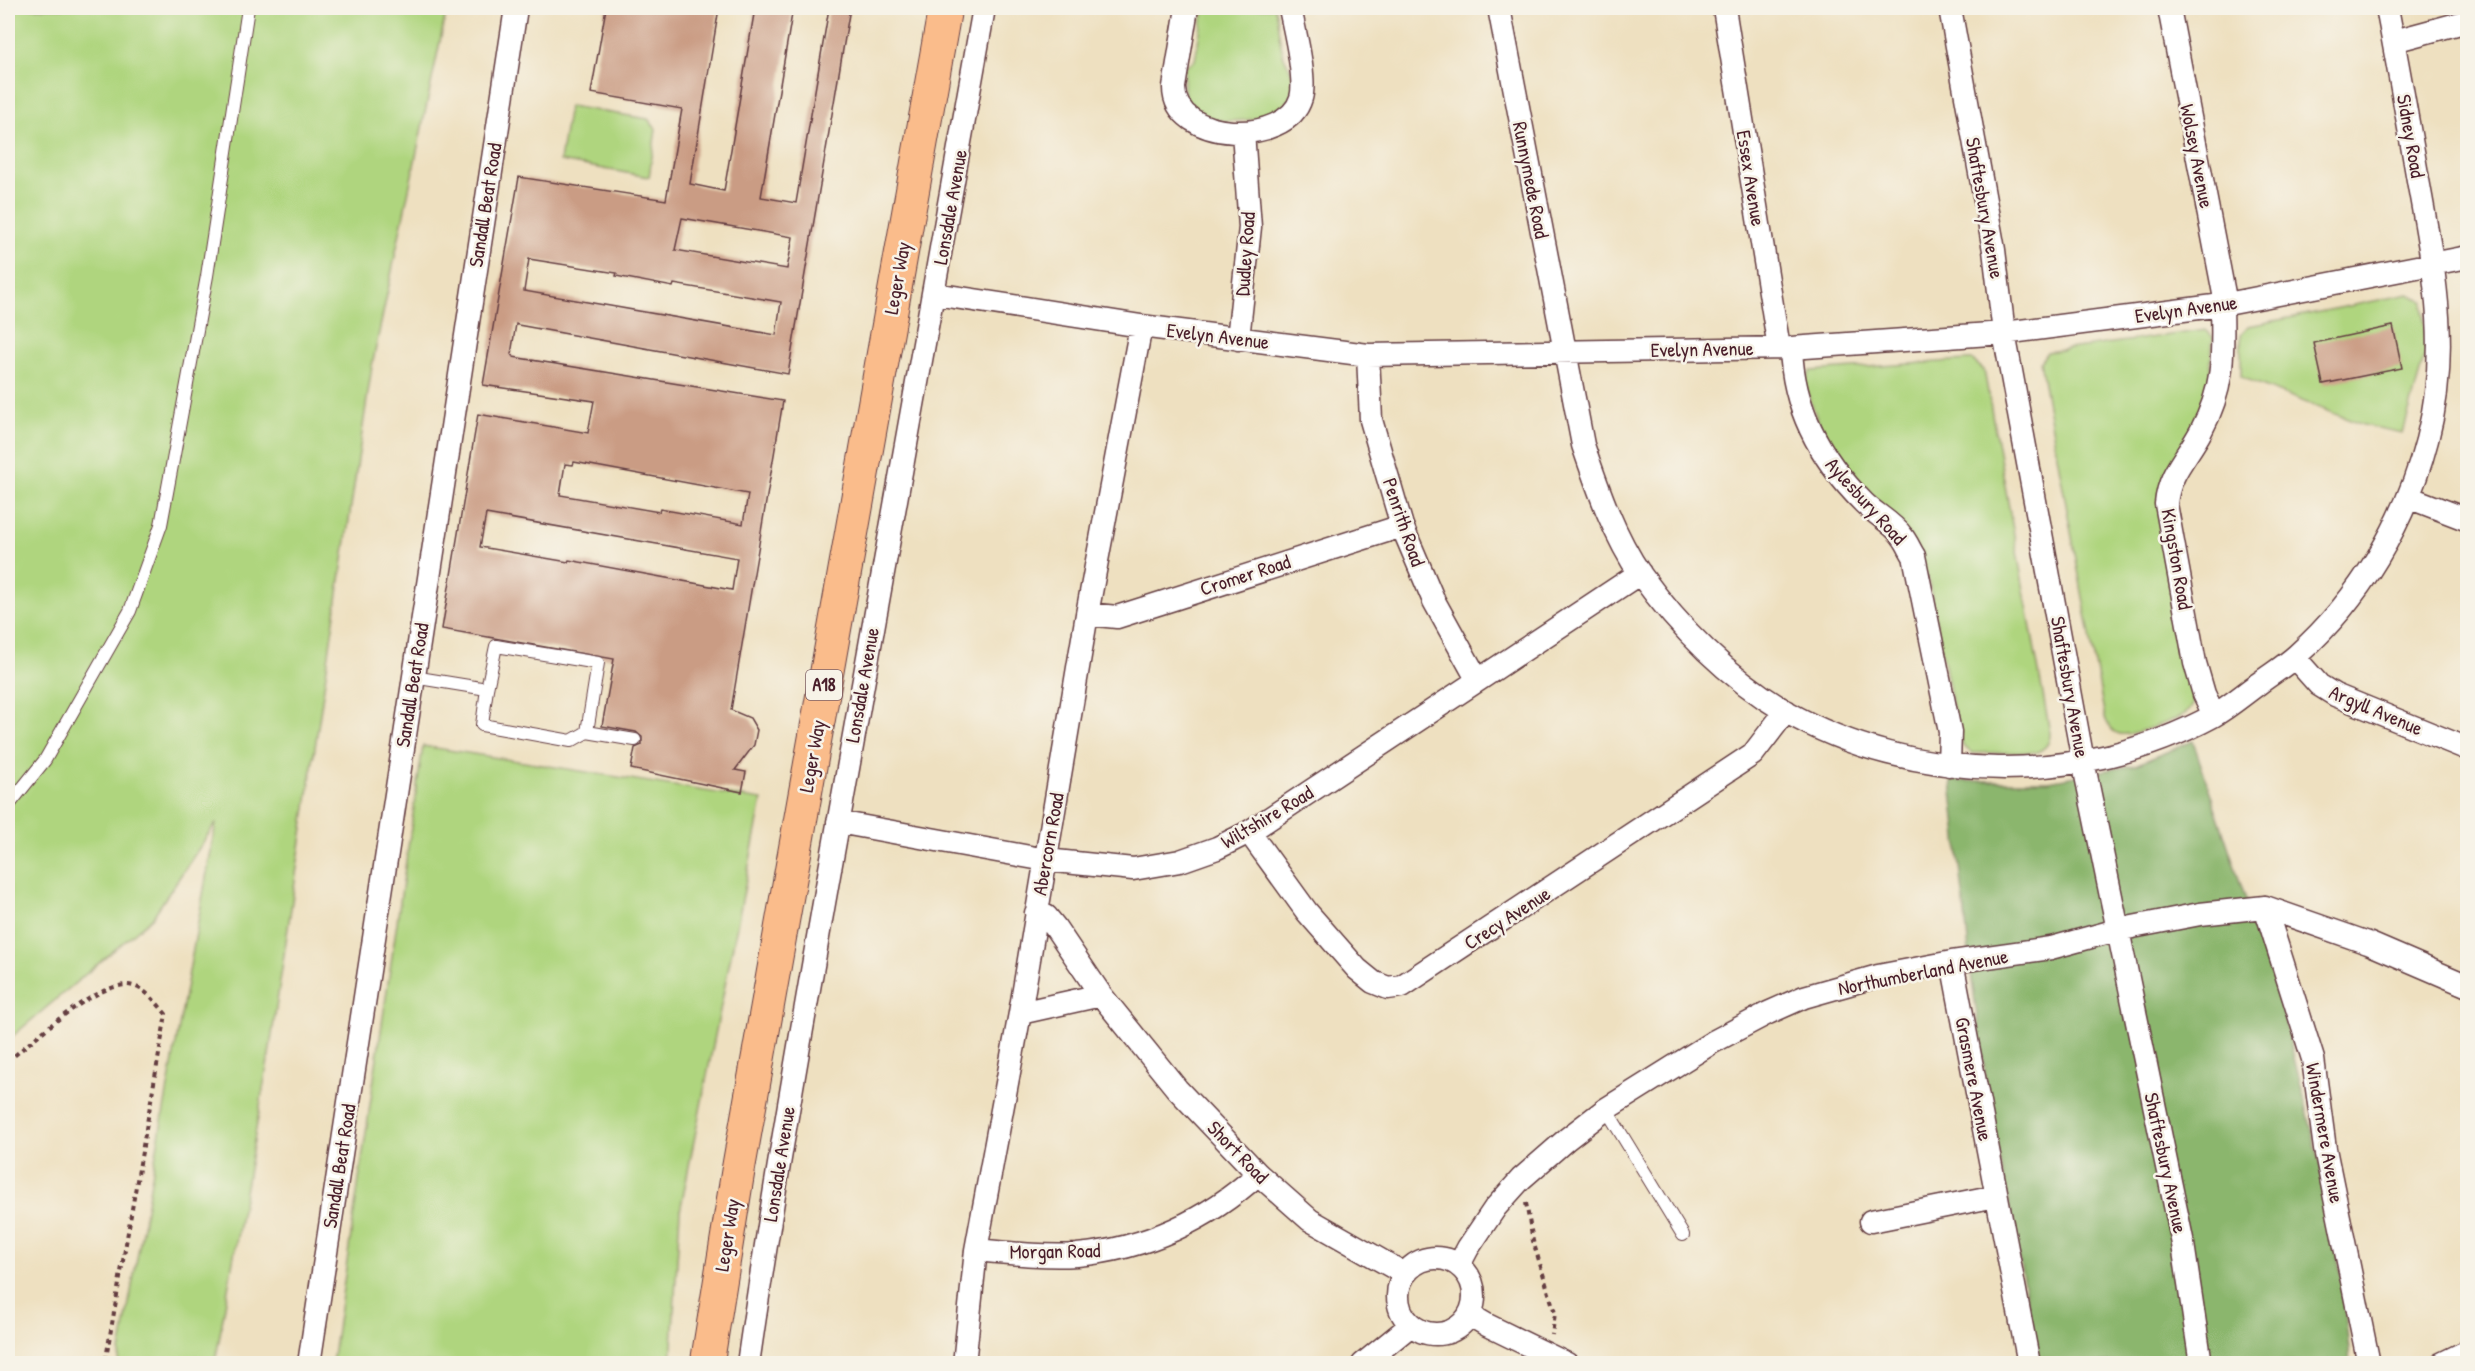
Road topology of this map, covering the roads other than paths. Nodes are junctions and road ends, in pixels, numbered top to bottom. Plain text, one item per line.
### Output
1 (248, 8) edge
2 (516, 8) edge
3 (945, 8) edge
4 (984, 8) edge
5 (1187, 8) edge
6 (1290, 8) edge
7 (1499, 8) edge
8 (1724, 8) edge
9 (1950, 8) edge
10 (2169, 8) edge
11 (2387, 8) edge
12 (2468, 21) edge
13 (2394, 41) junction
14 (1243, 132) junction
15 (2468, 257) edge
16 (2433, 265) junction
17 (935, 294) junction
18 (2224, 304) junction
19 (1141, 326) junction
20 (2004, 333) junction
21 (1238, 339) junction
22 (1785, 348) junction
23 (1565, 352) junction
24 (1368, 355) junction
25 (2408, 497) junction
26 (2468, 520) edge
27 (1402, 526) junction
28 (1640, 573) junction
29 (1087, 614) junction
30 (2295, 658) junction
31 (413, 677) junction
32 (1477, 679) junction
33 (487, 689) junction
34 (1786, 711) junction
35 (2214, 715) junction
36 (587, 732) junction
37 (635, 740) dead end
38 (2468, 749) edge
39 (2083, 761) junction
40 (1949, 765) junction
41 (8, 806) edge
42 (838, 822) junction
43 (1249, 832) junction
44 (1046, 860) junction
45 (2265, 907) junction
46 (1036, 913) junction
47 (2117, 930) junction
48 (1952, 962) junction
49 (2468, 986) edge
50 (1101, 995) junction
51 (1020, 1013) junction
52 (1606, 1109) junction
53 (1258, 1174) junction
54 (1996, 1196) junction
55 (1871, 1221) dead end
56 (1683, 1235) dead end
57 (976, 1250) junction
58 (1459, 1265) junction
59 (1405, 1274) junction
60 (1470, 1315) junction
61 (1411, 1325) junction
62 (2468, 1351) edge
63 (1559, 1360) edge
64 (309, 1364) edge
65 (707, 1364) edge
66 (748, 1364) edge
67 (963, 1364) edge
68 (1363, 1364) edge
69 (2029, 1364) edge
70 (2201, 1364) edge
71 (2369, 1364) edge
72 (2440, 1364) edge

1 - 41 lane
2 - 31 street, Sandall Beat Road
3 - 65 highway, Leger Way / A18
4 - 17 street, Lonsdale Avenue
5 - 14 street
6 - 14 street
7 - 23 street, Runnymede Road
8 - 22 street, Essex Avenue
9 - 20 street, Shaftesbury Avenue
10 - 18 street, Wolsey Avenue
11 - 13 street, Sidney Road
12 - 13 street
13 - 16 street, Sidney Road
14 - 21 street, Dudley Road
15 - 16 street, Evelyn Avenue
16 - 18 street, Evelyn Avenue
16 - 25 street, Sidney Road
17 - 19 street, Evelyn Avenue
17 - 42 street, Lonsdale Avenue
18 - 20 street, Evelyn Avenue
18 - 35 street, Kingston Road
19 - 21 street, Evelyn Avenue
19 - 29 street, Abercorn Road
20 - 22 street, Evelyn Avenue
20 - 39 street, Shaftesbury Avenue
21 - 24 street, Evelyn Avenue
22 - 23 street, Evelyn Avenue
22 - 40 street, Aylesbury Road
23 - 24 street, Evelyn Avenue
23 - 28 street, Runnymede Road
24 - 27 street, Penrith Road
25 - 26 street
25 - 30 street, Sidney Road
27 - 29 street, Cromer Road
27 - 32 street, Penrith Road
28 - 32 street, Wiltshire Road
28 - 34 street, Runnymede Road
29 - 44 street, Abercorn Road
30 - 35 street, Sidney Road
30 - 38 street, Argyll Avenue
31 - 33 lane
31 - 64 street, Sandall Beat Road
32 - 43 street, Wiltshire Road
33 - 36 lane
33 - 36 lane
34 - 40 street, Runnymede Road
34 - 43 street, Crecy Avenue
35 - 39 street, Sidney Road
36 - 37 lane
39 - 40 street, Runnymede Road
39 - 47 street, Shaftesbury Avenue
42 - 44 street, Wiltshire Road
42 - 66 street, Lonsdale Avenue
43 - 44 street, Wiltshire Road
44 - 46 street, Abercorn Road
45 - 47 street, Northumberland Avenue
45 - 49 street, Northumberland Avenue
45 - 71 street, Windermere Avenue
46 - 50 street, Short Road
46 - 51 street, Abercorn Road
47 - 48 street, Northumberland Avenue
47 - 70 street, Shaftesbury Avenue
48 - 52 street, Northumberland Avenue
48 - 54 street, Grasmere Avenue
50 - 51 street
50 - 53 street, Short Road
51 - 57 street, Abercorn Road
52 - 56 lane
52 - 58 street, Northumberland Avenue
53 - 57 street, Morgan Road
53 - 59 street, Short Road
54 - 55 street
54 - 69 street, Grasmere Avenue
57 - 67 street, Abercorn Road
58 - 59 street
58 - 60 street
59 - 61 street
60 - 61 street
60 - 63 street
61 - 68 street
62 - 72 street

